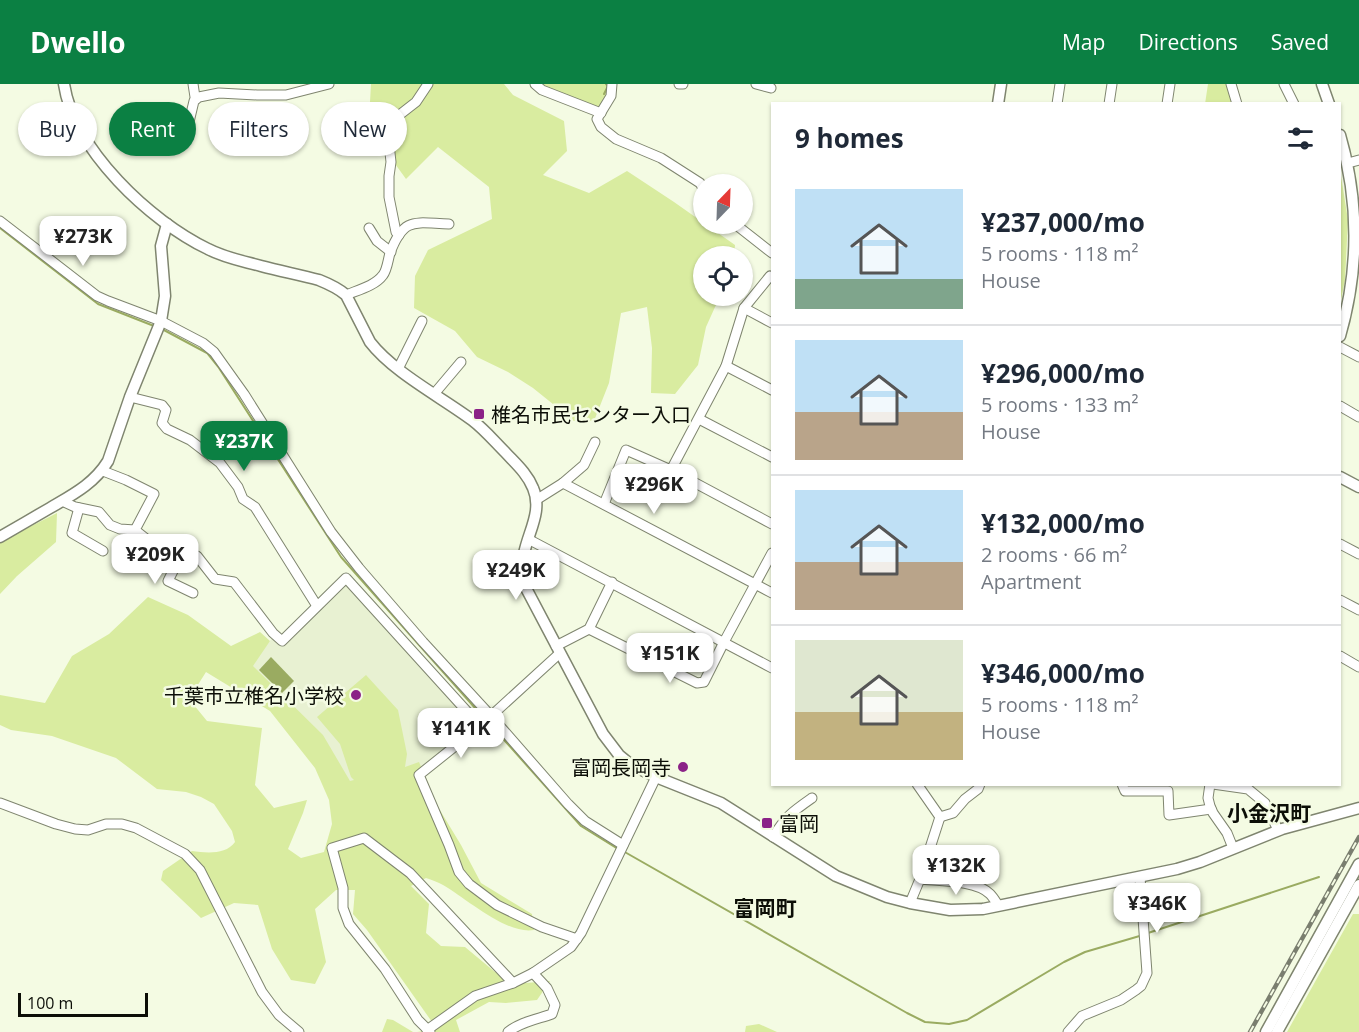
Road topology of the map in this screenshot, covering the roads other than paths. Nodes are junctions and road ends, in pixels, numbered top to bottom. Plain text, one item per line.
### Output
1 (64, 84) edge
2 (193, 84) edge
3 (329, 84) edge
4 (428, 84) edge
5 (535, 84) edge
6 (612, 84) edge
7 (756, 84) edge
8 (1001, 84) edge
9 (1060, 84) edge
10 (1112, 84) edge
11 (1170, 84) edge
12 (1232, 84) edge
13 (1284, 84) edge
14 (1322, 84) edge
15 (771, 88) dead end
16 (196, 99) junction
17 (194, 102) edge
18 (998, 102) edge
19 (1056, 102) edge
20 (1109, 102) edge
21 (1167, 102) edge
22 (1236, 102) edge
23 (1293, 102) edge
24 (1328, 102) edge
25 (601, 113) junction
26 (1341, 137) edge
27 (1353, 162) edge
28 (693, 178) edge
29 (0, 221) edge
30 (167, 224) junction
31 (449, 224) dead end
32 (369, 228) dead end
33 (748, 234) edge
34 (399, 236) junction
35 (391, 252) junction
36 (771, 252) edge
37 (771, 276) edge
38 (346, 295) junction
39 (1355, 295) edge
40 (744, 308) junction
41 (161, 321) junction
42 (422, 321) dead end
43 (771, 322) edge
44 (1341, 333) edge
45 (1341, 348) edge
46 (1359, 357) edge
47 (461, 362) dead end
48 (726, 366) junction
49 (398, 369) junction
50 (771, 389) edge
51 (434, 394) junction
52 (129, 397) junction
53 (1341, 407) edge
54 (1359, 417) edge
55 (699, 419) junction
56 (595, 442) dead end
57 (771, 456) edge
58 (672, 470) junction
59 (102, 471) junction
60 (1341, 478) edge
61 (563, 483) junction
62 (1359, 487) edge
63 (536, 500) junction
64 (62, 501) junction
65 (604, 504) junction
66 (79, 508) junction
67 (771, 523) edge
68 (135, 530) junction
69 (0, 537) edge
70 (528, 539) junction
71 (1341, 545) edge
72 (103, 551) dead end
73 (1359, 554) edge
74 (181, 555) junction
75 (771, 555) edge
76 (612, 582) junction
77 (756, 584) junction
78 (771, 592) edge
79 (193, 593) dead end
80 (1341, 601) edge
81 (317, 606) junction
82 (1359, 610) edge
83 (590, 629) junction
84 (724, 642) junction
85 (558, 649) junction
86 (1341, 658) edge
87 (771, 667) edge
88 (1359, 667) edge
89 (491, 716) junction
90 (477, 725) junction
91 (656, 777) junction
92 (918, 786) edge
93 (979, 786) edge
94 (1123, 786) edge
95 (1211, 786) edge
96 (1226, 786) edge
97 (812, 798) dead end
98 (0, 803) edge
99 (1359, 808) edge
100 (1211, 809) junction
101 (940, 817) junction
102 (1278, 830) junction
103 (773, 837) junction
104 (623, 845) junction
105 (1233, 848) junction
106 (1359, 864) edge
107 (1140, 877) junction
108 (920, 879) junction
109 (1359, 885) edge
110 (910, 903) junction
111 (998, 905) junction
112 (577, 939) junction
113 (533, 973) junction
114 (513, 983) junction
115 (428, 1031) edge
116 (298, 1032) edge
117 (508, 1032) edge
118 (1068, 1032) edge
119 (1266, 1032) edge
120 (1277, 1032) edge

1 - 30 street
2 - 16 street
3 - 16 street
4 - 34 street
5 - 25 street
6 - 25 street
7 - 15 street
8 - 18 street
9 - 19 street
10 - 20 street
11 - 21 street
12 - 22 street
13 - 23 street
14 - 24 street
16 - 17 street
25 - 28 street
26 - 27 street
27 - 39 street
29 - 41 street
30 - 38 street
30 - 41 street
31 - 34 street
32 - 35 street
33 - 36 street
34 - 35 street
35 - 38 street
37 - 40 street
38 - 49 street
39 - 44 street
40 - 43 street
40 - 48 street
41 - 52 street
41 - 89 street
42 - 49 street
45 - 46 street
47 - 51 street
48 - 50 street
48 - 55 street
49 - 51 street
51 - 63 street
52 - 59 street
52 - 81 street
53 - 54 street
55 - 57 street
55 - 58 street
56 - 61 street
58 - 65 street
58 - 67 street
59 - 64 street
59 - 68 street
60 - 62 street
61 - 63 street
61 - 65 street
63 - 70 street
64 - 66 street
64 - 69 street
65 - 77 street
66 - 68 street
66 - 72 street
68 - 74 street
70 - 76 street
70 - 85 street
71 - 73 street
74 - 79 street
74 - 81 street
75 - 77 street
76 - 83 street
76 - 84 street
77 - 78 street
77 - 84 street
80 - 82 street
81 - 90 street
83 - 84 street
83 - 85 street
84 - 87 street
85 - 89 street
85 - 91 street
86 - 88 street
89 - 90 street
89 - 104 street
90 - 112 street
91 - 103 street
91 - 104 street
92 - 101 street
93 - 101 street
94 - 100 street
95 - 100 street
96 - 102 street
97 - 103 street
98 - 116 street
99 - 102 street
100 - 105 street
101 - 108 street
102 - 105 street
103 - 110 street
104 - 112 street
105 - 107 street
106 - 119 street
107 - 111 street
107 - 118 street
108 - 110 street
108 - 111 street
109 - 120 street
110 - 111 street
112 - 113 street
113 - 114 street
113 - 117 street
114 - 115 street
114 - 115 street

